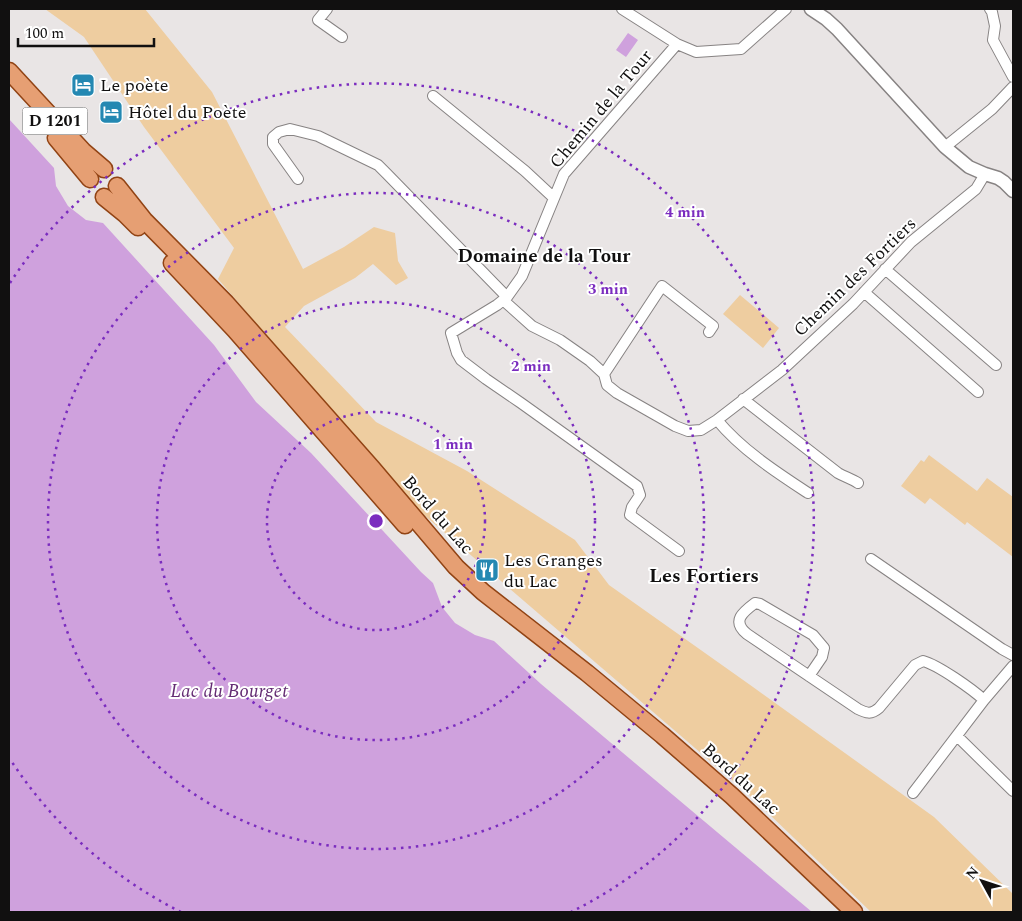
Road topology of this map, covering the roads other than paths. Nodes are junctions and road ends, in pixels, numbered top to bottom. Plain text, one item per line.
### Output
1 (327, 9) edge
2 (622, 9) edge
3 (786, 9) edge
4 (811, 9) edge
5 (990, 9) edge
6 (342, 37) dead end
7 (677, 44) junction
8 (9, 71) edge
9 (1013, 77) edge
10 (1013, 87) edge
11 (9, 88) edge
12 (433, 96) dead end
13 (945, 147) junction
14 (104, 169) junction
15 (985, 174) junction
16 (90, 179) junction
17 (298, 179) dead end
18 (1013, 191) edge
19 (110, 192) junction
20 (554, 198) junction
21 (885, 269) junction
22 (864, 292) junction
23 (505, 299) junction
24 (710, 332) dead end
25 (996, 365) dead end
26 (604, 374) junction
27 (978, 392) dead end
28 (743, 399) junction
29 (717, 420) junction
30 (858, 483) dead end
31 (808, 494) dead end
32 (435, 551) junction
33 (679, 551) dead end
34 (871, 559) dead end
35 (1013, 655) edge
36 (1013, 666) edge
37 (809, 676) junction
38 (984, 700) junction
39 (957, 736) junction
40 (1013, 791) edge
41 (913, 793) dead end
42 (839, 912) edge
43 (854, 912) edge

1 - 6 street
2 - 7 street
3 - 7 street
4 - 13 street
5 - 9 street
7 - 20 street, Chemin de la Tour
8 - 14 main road, D 1201
10 - 13 street
11 - 16 main road, D 1201
12 - 20 street, Chemin de la Tour
13 - 15 street
14 - 16 main road
14 - 19 main road
15 - 18 street
15 - 21 street, Chemin des Fortiers
16 - 19 main road
17 - 23 street, Chemin des Fortiers
19 - 32 main road, Bord du Lac
20 - 23 street, Chemin de la Tour
21 - 22 street, Chemin des Fortiers
21 - 25 street
22 - 27 street
22 - 28 street, Chemin des Fortiers
23 - 26 street, Chemin des Fortiers
23 - 33 street, Chemin de la Tour
24 - 26 street
26 - 29 street, Chemin des Fortiers
28 - 29 street, Chemin des Fortiers
28 - 30 street
29 - 31 street
32 - 42 main road, Bord du Lac
32 - 43 main road, Bord du Lac
34 - 35 street
36 - 38 street
37 - 37 street
37 - 38 street
38 - 39 street
39 - 40 street
39 - 41 street

